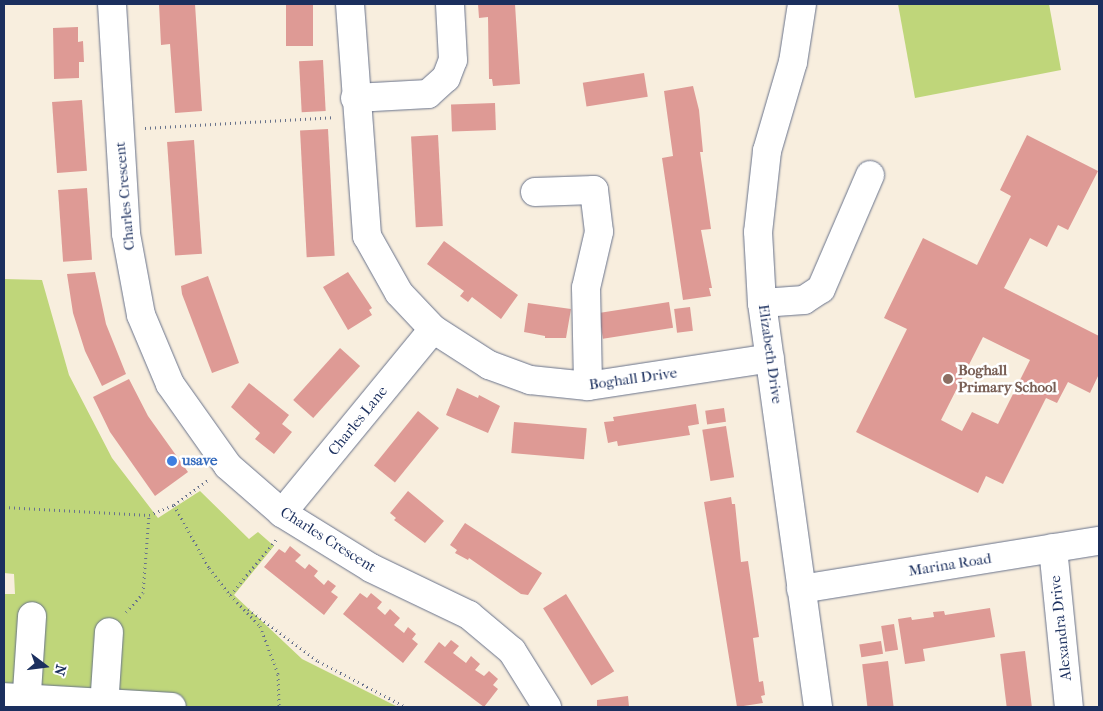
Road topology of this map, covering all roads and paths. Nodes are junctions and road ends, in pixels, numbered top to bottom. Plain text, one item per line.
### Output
1 (112, 4) edge
2 (350, 4) edge
3 (450, 4) edge
4 (802, 4) edge
5 (356, 107) junction
6 (119, 130) junction
7 (870, 175) dead end
8 (535, 192) dead end
9 (762, 304) junction
10 (433, 329) junction
11 (770, 358) junction
12 (588, 386) junction
13 (212, 478) dead end
14 (174, 504) junction
15 (4, 507) edge
16 (149, 515) junction
17 (280, 525) junction
18 (1099, 541) edge
19 (1053, 548) junction
20 (802, 589) junction
21 (230, 595) junction
22 (243, 605) junction
23 (32, 616) dead end
24 (116, 623) joint
25 (19, 701) edge
26 (104, 705) edge
27 (172, 707) edge
28 (278, 707) edge
29 (406, 707) edge
30 (548, 707) edge
31 (818, 707) edge
32 (1069, 707) edge

1 - 6 street, Charles Crescent
2 - 5 street, Boghall Drive
3 - 5 street
4 - 9 street, Elizabeth Drive
5 - 6 path
5 - 10 street, Boghall Drive
6 - 17 street, Charles Crescent
7 - 9 street
8 - 12 street
9 - 11 street, Elizabeth Drive
10 - 12 street, Boghall Drive
10 - 17 street, Charles Lane
11 - 12 street, Boghall Drive
11 - 20 street, Elizabeth Drive
13 - 14 path
14 - 16 path
14 - 21 path
15 - 16 path
16 - 24 path
17 - 21 path
17 - 30 street, Charles Crescent
18 - 19 street, Marina Road
19 - 20 street, Marina Road
19 - 32 street, Alexandra Drive
20 - 31 street, Elizabeth Drive
21 - 22 path
22 - 28 path
22 - 29 path
23 - 25 street
24 - 26 street
25 - 26 street
26 - 27 street

